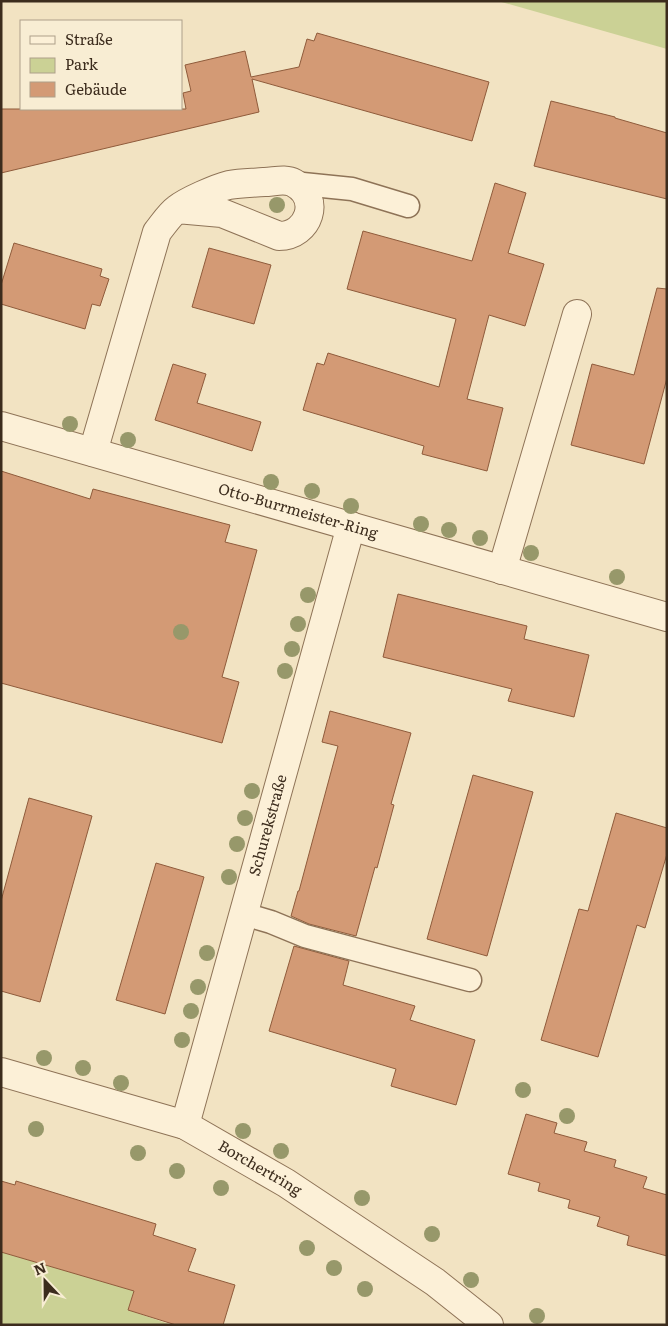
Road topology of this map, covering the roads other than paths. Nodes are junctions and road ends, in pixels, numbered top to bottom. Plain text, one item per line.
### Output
1 (293, 183) junction
2 (408, 206) dead end
3 (177, 209) junction
4 (577, 314) dead end
5 (1, 426) edge
6 (93, 452) junction
7 (351, 526) junction
8 (502, 570) junction
9 (667, 617) edge
10 (244, 914) junction
11 (470, 980) dead end
12 (1, 1072) edge
13 (185, 1125) junction
14 (489, 1325) edge

1 - 2 lane
1 - 3 street
1 - 3 street
3 - 6 street
4 - 8 street
5 - 6 street, Otto-Burrmeister-Ring
6 - 7 street, Otto-Burrmeister-Ring
7 - 8 street, Otto-Burrmeister-Ring
7 - 10 street, Schurekstraße
8 - 9 street, Otto-Burrmeister-Ring
10 - 11 lane
10 - 13 street, Schurekstraße
12 - 13 street, Borchertring
13 - 14 street, Borchertring

